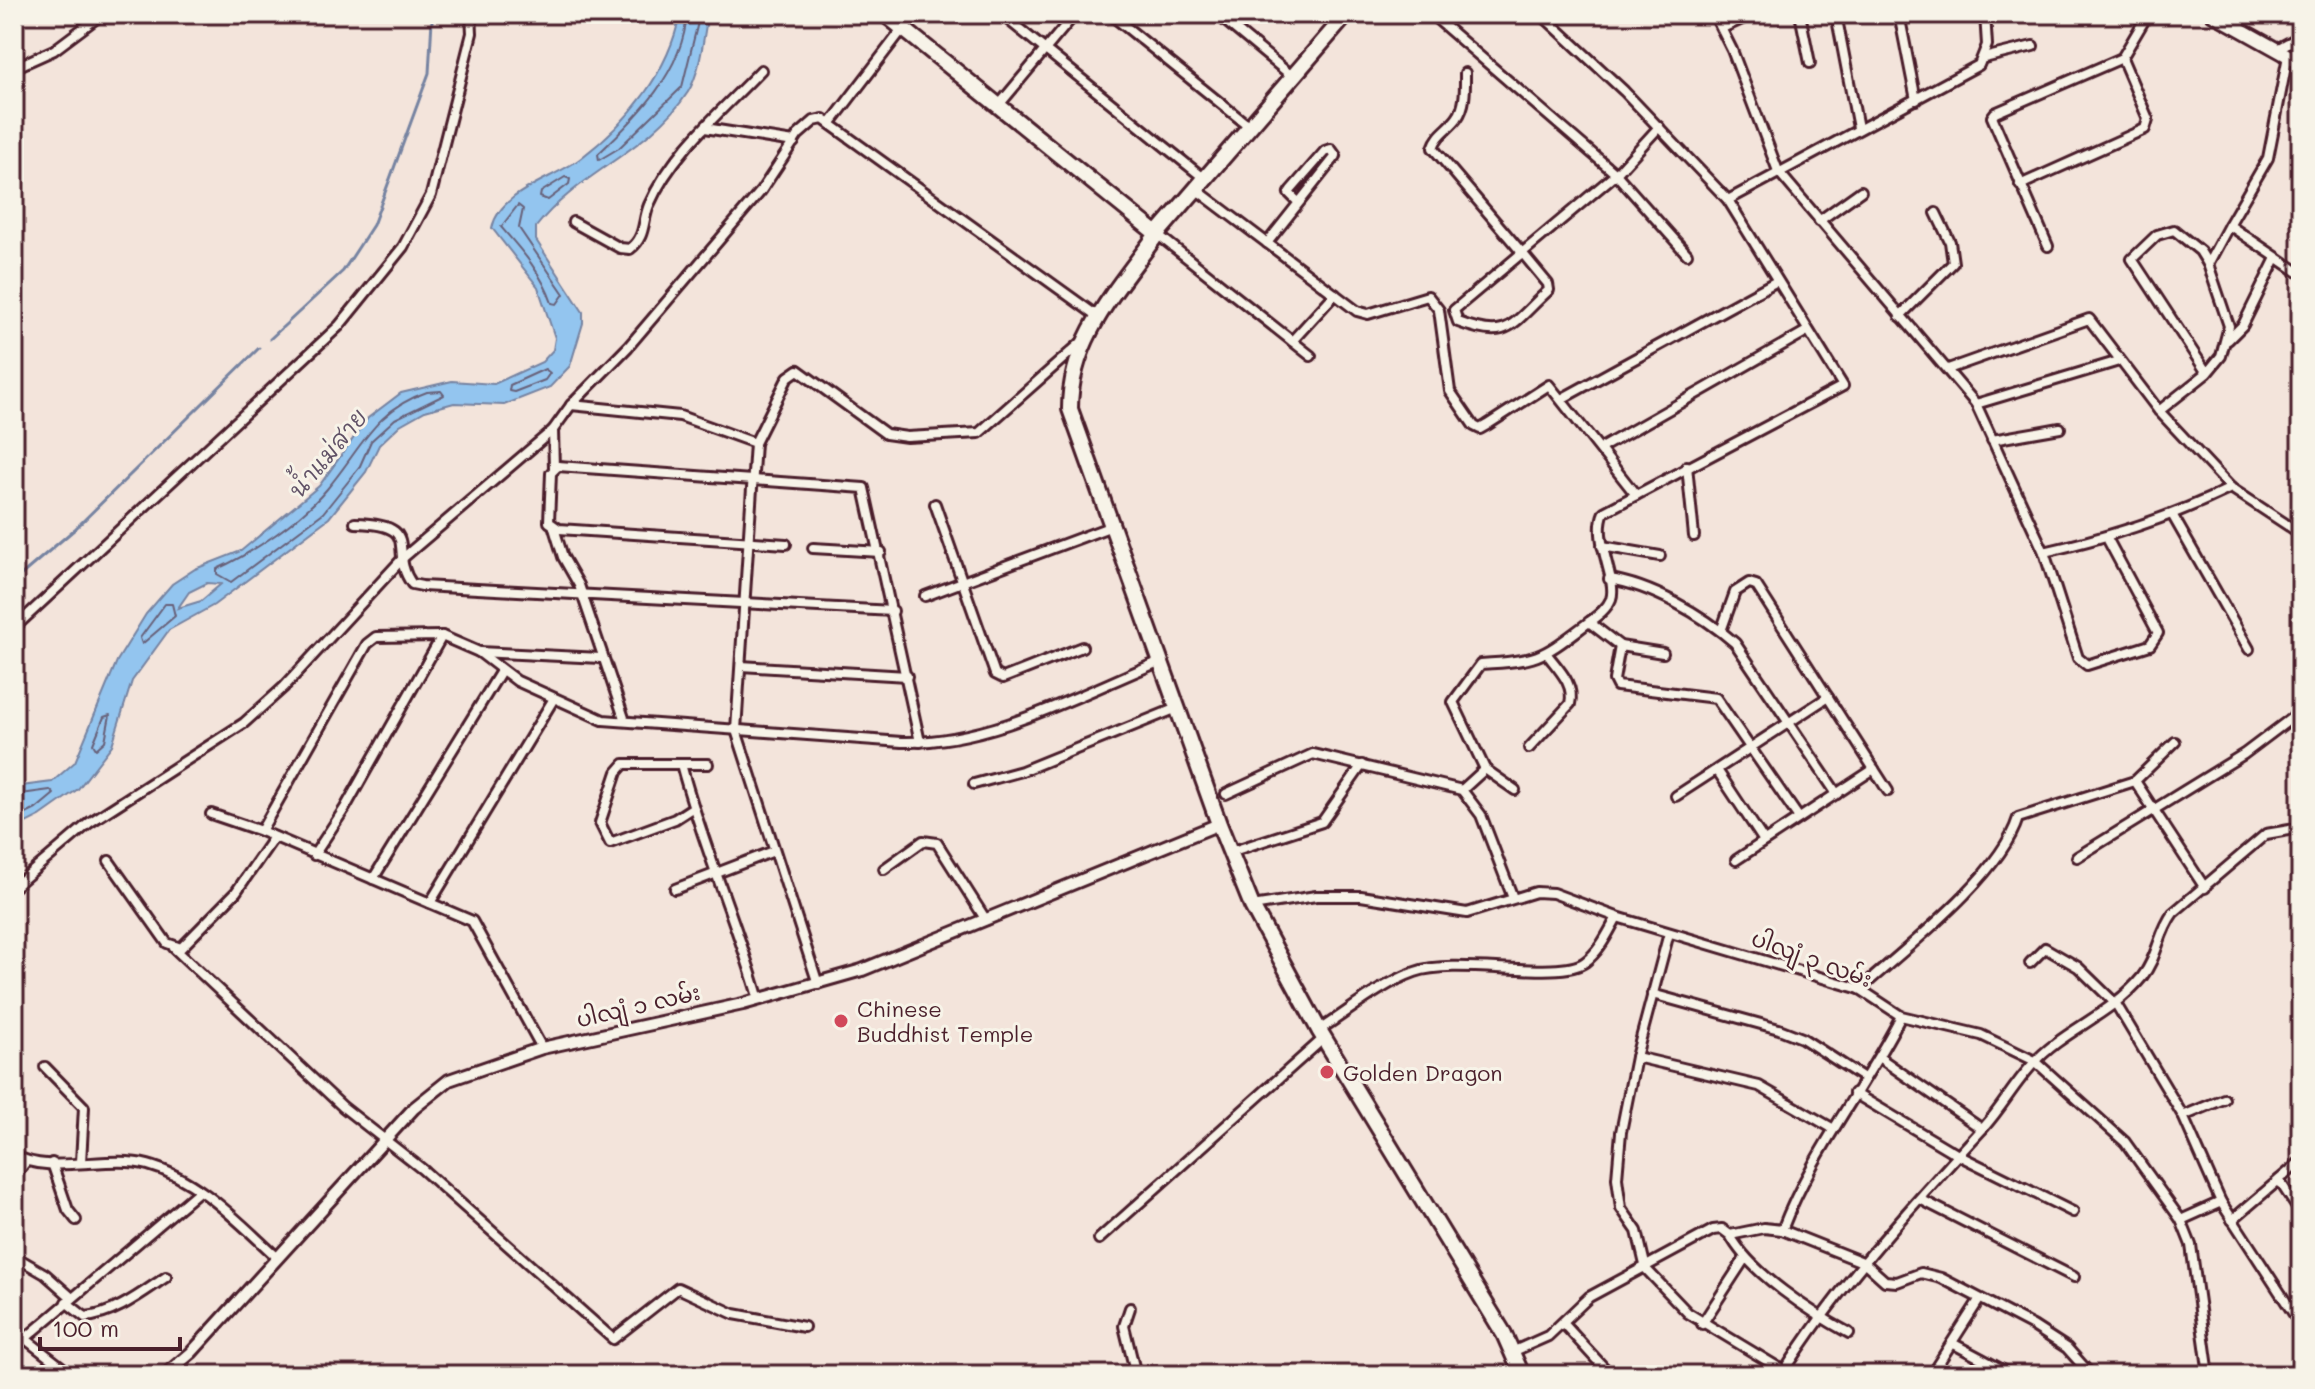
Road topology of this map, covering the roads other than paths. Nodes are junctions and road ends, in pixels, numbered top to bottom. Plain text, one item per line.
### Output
1 (102, 14) edge
2 (471, 14) edge
3 (885, 14) edge
4 (914, 14) edge
5 (1001, 14) edge
6 (1075, 14) edge
7 (1110, 14) edge
8 (1217, 14) edge
9 (1431, 14) edge
10 (1541, 14) edge
11 (1714, 14) edge
12 (1753, 14) edge
13 (1800, 14) edge
14 (1836, 14) edge
15 (1899, 14) edge
16 (1985, 14) edge
17 (2148, 14) edge
18 (2213, 14) edge
19 (2246, 14) edge
20 (1339, 17) edge
21 (2239, 26) junction
22 (902, 28) junction
23 (1722, 28) junction
24 (2301, 36) edge
25 (2033, 46) dead end
26 (1045, 50) junction
27 (2283, 52) junction
28 (1984, 58) junction
29 (2122, 58) junction
30 (1810, 63) dead end
31 (2301, 63) edge
32 (14, 68) edge
33 (761, 70) dead end
34 (1465, 73) dead end
35 (1293, 77) junction
36 (1916, 100) junction
37 (999, 105) junction
38 (830, 124) junction
39 (1250, 127) junction
40 (1659, 127) junction
41 (705, 128) junction
42 (1858, 128) junction
43 (794, 142) junction
44 (1778, 171) junction
45 (1616, 174) junction
46 (1201, 185) junction
47 (2020, 185) junction
48 (1861, 191) dead end
49 (1728, 200) junction
50 (1297, 201) junction
51 (1936, 213) dead end
52 (1819, 221) junction
53 (573, 222) dead end
54 (2229, 225) junction
55 (1157, 234) junction
56 (1267, 243) junction
57 (2048, 246) dead end
58 (1687, 254) dead end
59 (1524, 255) junction
60 (2276, 258) junction
61 (2208, 264) junction
62 (2301, 274) edge
63 (1777, 281) junction
64 (1335, 294) junction
65 (1433, 299) junction
66 (1097, 316) junction
67 (1454, 316) junction
68 (1900, 316) junction
69 (1807, 331) junction
70 (2228, 340) junction
71 (1083, 341) junction
72 (1292, 341) junction
73 (1311, 356) dead end
74 (2119, 361) junction
75 (1948, 369) junction
76 (2207, 373) junction
77 (1563, 398) junction
78 (1976, 404) junction
79 (571, 405) junction
80 (2159, 411) junction
81 (2060, 428) dead end
82 (553, 430) junction
83 (1992, 440) junction
84 (755, 443) junction
85 (1601, 448) junction
86 (1687, 466) junction
87 (554, 468) junction
88 (751, 480) junction
89 (2231, 488) junction
90 (1636, 495) junction
91 (935, 504) dead end
92 (2173, 516) junction
93 (355, 523) dead end
94 (1112, 526) junction
95 (554, 528) junction
96 (2301, 534) edge
97 (1694, 536) dead end
98 (2107, 538) junction
99 (750, 541) junction
100 (786, 544) dead end
101 (1602, 546) junction
102 (813, 548) dead end
103 (881, 552) junction
104 (2044, 552) junction
105 (1660, 556) dead end
106 (404, 557) junction
107 (1609, 579) junction
108 (963, 582) junction
109 (581, 592) junction
110 (925, 596) dead end
111 (745, 603) junction
112 (893, 611) junction
113 (1589, 622) junction
114 (14, 628) edge
115 (1721, 631) junction
116 (442, 636) junction
117 (1620, 646) junction
118 (1082, 647) dead end
119 (2249, 649) dead end
120 (479, 652) junction
121 (1663, 653) dead end
122 (1547, 654) junction
123 (601, 658) junction
124 (1161, 661) junction
125 (741, 666) junction
126 (501, 671) junction
127 (907, 676) junction
128 (1828, 697) junction
129 (553, 700) junction
130 (1177, 708) junction
131 (2301, 711) edge
132 (625, 721) junction
133 (1790, 723) junction
134 (736, 730) junction
135 (920, 742) junction
136 (2175, 742) dead end
137 (1751, 746) junction
138 (1529, 748) dead end
139 (681, 764) junction
140 (708, 764) dead end
141 (1362, 765) junction
142 (1485, 769) junction
143 (1874, 769) junction
144 (1717, 770) junction
145 (2135, 781) junction
146 (974, 784) dead end
147 (1462, 790) junction
148 (1515, 790) dead end
149 (1888, 791) dead end
150 (1226, 794) dead end
151 (1837, 794) junction
152 (1676, 796) dead end
153 (692, 808) junction
154 (2155, 810) junction
155 (211, 814) dead end
156 (1799, 818) junction
157 (1219, 824) junction
158 (2301, 828) edge
159 (261, 831) junction
160 (274, 837) junction
161 (1764, 841) junction
162 (774, 851) junction
163 (1230, 852) junction
164 (314, 855) junction
165 (2077, 857) dead end
166 (1736, 860) dead end
167 (109, 861) dead end
168 (884, 869) dead end
169 (715, 872) junction
170 (373, 879) junction
171 (14, 887) edge
172 (2205, 888) junction
173 (675, 889) dead end
174 (1513, 898) junction
175 (430, 903) junction
176 (1252, 906) junction
177 (1617, 917) junction
178 (986, 920) junction
179 (1669, 933) junction
180 (174, 948) junction
181 (2030, 963) dead end
182 (818, 984) junction
183 (1860, 989) junction
184 (1652, 994) junction
185 (759, 1000) junction
186 (2116, 1004) junction
187 (1901, 1016) junction
188 (1322, 1034) junction
189 (542, 1048) junction
190 (1636, 1057) junction
191 (1880, 1058) junction
192 (2035, 1061) junction
193 (45, 1067) dead end
194 (1864, 1078) junction
195 (1854, 1093) junction
196 (2224, 1099) dead end
197 (2183, 1116) junction
198 (1832, 1128) junction
199 (1982, 1129) junction
200 (383, 1140) junction
201 (14, 1155) edge
202 (1958, 1155) junction
203 (2301, 1161) edge
204 (26, 1162) junction
205 (81, 1162) junction
206 (52, 1163) junction
207 (14, 1176) edge
208 (2279, 1180) junction
209 (199, 1191) junction
210 (1920, 1199) junction
211 (2221, 1202) junction
212 (2073, 1212) dead end
213 (2301, 1214) edge
214 (76, 1220) dead end
215 (2181, 1220) junction
216 (2232, 1220) junction
217 (1782, 1230) junction
218 (1730, 1235) junction
219 (1099, 1239) dead end
220 (14, 1256) edge
221 (278, 1258) junction
222 (1745, 1258) junction
223 (1865, 1263) junction
224 (1646, 1269) junction
225 (166, 1277) dead end
226 (2074, 1277) dead end
227 (68, 1299) junction
228 (1979, 1300) junction
229 (1130, 1308) dead end
230 (1820, 1317) junction
231 (1563, 1323) junction
232 (1702, 1324) junction
233 (2301, 1325) edge
234 (804, 1327) dead end
235 (14, 1330) edge
236 (1849, 1333) dead end
237 (24, 1339) junction
238 (1952, 1343) junction
239 (14, 1348) edge
240 (1512, 1352) junction
241 (1934, 1371) edge
242 (1786, 1374) edge
243 (72, 1375) edge
244 (165, 1375) edge
245 (1136, 1375) edge
246 (1522, 1375) edge
247 (1615, 1375) edge
248 (1953, 1375) edge
249 (2012, 1375) edge
250 (2091, 1375) edge
251 (2209, 1375) edge

1 - 32 street
2 - 114 street
3 - 22 main road
4 - 22 street
5 - 26 street
6 - 26 street
7 - 39 street
8 - 35 street
9 - 45 street
10 - 40 street
11 - 23 street
12 - 23 street
13 - 30 street
14 - 42 street
15 - 36 street
16 - 28 street
17 - 29 street
18 - 21 main road
19 - 21 street
20 - 35 main road
21 - 27 main road
22 - 37 main road
22 - 38 street
23 - 44 street
24 - 27 street
25 - 28 street
26 - 37 street
26 - 46 street
27 - 31 main road
27 - 54 street
28 - 36 street
29 - 47 street
29 - 47 street
33 - 41 street
34 - 59 street
35 - 39 main road
36 - 42 street
37 - 55 main road
38 - 43 street
38 - 66 street
39 - 46 main road
40 - 45 street
40 - 49 street
41 - 43 street
41 - 53 street
42 - 44 street
43 - 79 street
44 - 49 street
44 - 52 street
45 - 58 street
45 - 59 street
46 - 55 main road
46 - 56 street
47 - 57 street
48 - 52 street
49 - 63 street
50 - 50 street
50 - 56 street
51 - 68 street
52 - 68 street
54 - 60 street
54 - 61 street
55 - 66 main road
55 - 72 street
56 - 64 street
59 - 67 street
59 - 67 street
60 - 62 street
60 - 70 street
61 - 70 street
61 - 76 street
63 - 69 street
63 - 77 street
64 - 65 street
64 - 72 street
65 - 67 street
65 - 77 street
66 - 71 main road
68 - 75 street
69 - 85 street
69 - 86 street
70 - 76 street
71 - 84 street
71 - 94 main road
72 - 73 street
74 - 75 street
74 - 78 street
74 - 80 street
75 - 78 street
76 - 80 street
77 - 85 street
78 - 83 street
79 - 82 street
79 - 84 street
80 - 89 street
81 - 83 street
82 - 87 street
82 - 106 street
83 - 104 street
84 - 88 street
85 - 90 street
86 - 90 street
86 - 97 street
87 - 88 street
87 - 95 street
88 - 99 street
88 - 103 street
89 - 92 street
89 - 96 street
90 - 101 street
91 - 108 street
92 - 98 street
92 - 119 street
93 - 106 street
94 - 108 street
94 - 124 main road
95 - 99 street
95 - 109 street
98 - 104 street
98 - 104 street
99 - 100 street
99 - 111 street
101 - 105 street
101 - 107 street
102 - 103 street
103 - 112 street
106 - 109 street
106 - 171 street
107 - 113 street
107 - 115 street
108 - 110 street
108 - 118 street
109 - 111 street
109 - 123 street
111 - 112 street
111 - 125 street
112 - 127 street
113 - 117 street
113 - 122 street
115 - 128 street
115 - 133 street
116 - 120 street
116 - 159 street
116 - 164 street
117 - 121 street
117 - 137 street
120 - 123 street
120 - 126 street
122 - 138 street
122 - 142 street
123 - 132 street
124 - 130 main road
124 - 135 street
125 - 127 street
125 - 134 street
126 - 129 street
126 - 170 street
127 - 135 street
128 - 133 street
128 - 143 street
129 - 132 street
129 - 175 street
130 - 146 street
130 - 157 main road
131 - 154 street
132 - 134 street
133 - 137 street
133 - 151 street
134 - 135 street
134 - 162 street
136 - 145 street
137 - 144 street
137 - 156 street
139 - 140 street
139 - 153 street
139 - 153 street
141 - 147 street
141 - 150 street
141 - 163 street
142 - 147 street
142 - 148 street
143 - 149 street
143 - 151 street
144 - 152 street
144 - 161 street
145 - 154 street
145 - 183 street
147 - 174 street
151 - 156 street
153 - 169 street
154 - 165 street
154 - 172 street
155 - 159 street
156 - 161 street
157 - 163 main road
157 - 178 street, ပါလျံ ၁ လမ်း
158 - 172 street
159 - 160 street
160 - 164 street
160 - 180 street
161 - 166 street
162 - 169 street
162 - 182 street
163 - 176 main road
164 - 170 street
167 - 180 street
168 - 178 street
169 - 173 street
169 - 185 street
170 - 175 street
172 - 186 street
174 - 176 street, ပါလျံ ၃ လမ်း
174 - 177 street, ပါလျံ ၃ လမ်း
175 - 189 street
176 - 188 main road
177 - 179 street, ပါလျံ ၃ လမ်း
177 - 188 street
178 - 182 street, ပါလျံ ၁ လမ်း
179 - 183 street, ပါလျံ ၃ လမ်း
179 - 184 street
180 - 200 street
181 - 186 street
182 - 185 street, ပါလျံ ၁ လမ်း
183 - 187 street, ပါလျံ ၃ လမ်း
184 - 190 street
184 - 194 street
185 - 189 street, ပါလျံ ၁ လမ်း
186 - 192 street
186 - 197 street
187 - 191 street
187 - 192 street, ပါလျံ ၃ လမ်း
188 - 219 street
188 - 240 main road
189 - 200 street, ပါလျံ ၁ လမ်း
190 - 198 street
190 - 224 street
191 - 194 street
191 - 199 street
192 - 199 street
192 - 215 street, ပါလျံ ၃ လမ်း
193 - 205 street
194 - 195 street
195 - 198 street
195 - 202 street
196 - 197 street
197 - 211 street
198 - 217 street
199 - 202 street
200 - 221 street, ပါလျံ ၁ လမ်း
200 - 234 street
201 - 204 street
202 - 210 street
202 - 212 street
203 - 208 street
204 - 206 street
204 - 207 street
205 - 206 street
205 - 209 street
206 - 214 street
208 - 213 street
208 - 216 street
209 - 221 street
209 - 227 street
210 - 223 street
210 - 226 street
211 - 215 street
211 - 216 street
215 - 251 street, ပါလျံ ၃ လမ်း
216 - 233 street
217 - 218 street
217 - 223 street
218 - 222 street
218 - 224 street
220 - 227 street
221 - 244 street, ပါလျံ ၁ လမ်း
222 - 230 street
222 - 232 street
223 - 228 street
223 - 230 street
224 - 231 street
224 - 232 street
225 - 227 street
227 - 237 street
228 - 238 street
228 - 250 street
229 - 245 street
230 - 236 street
230 - 242 street
231 - 240 street
231 - 247 street
232 - 242 street
235 - 237 street
237 - 239 street
237 - 243 street
238 - 241 street
238 - 249 street
240 - 246 main road
241 - 248 street

